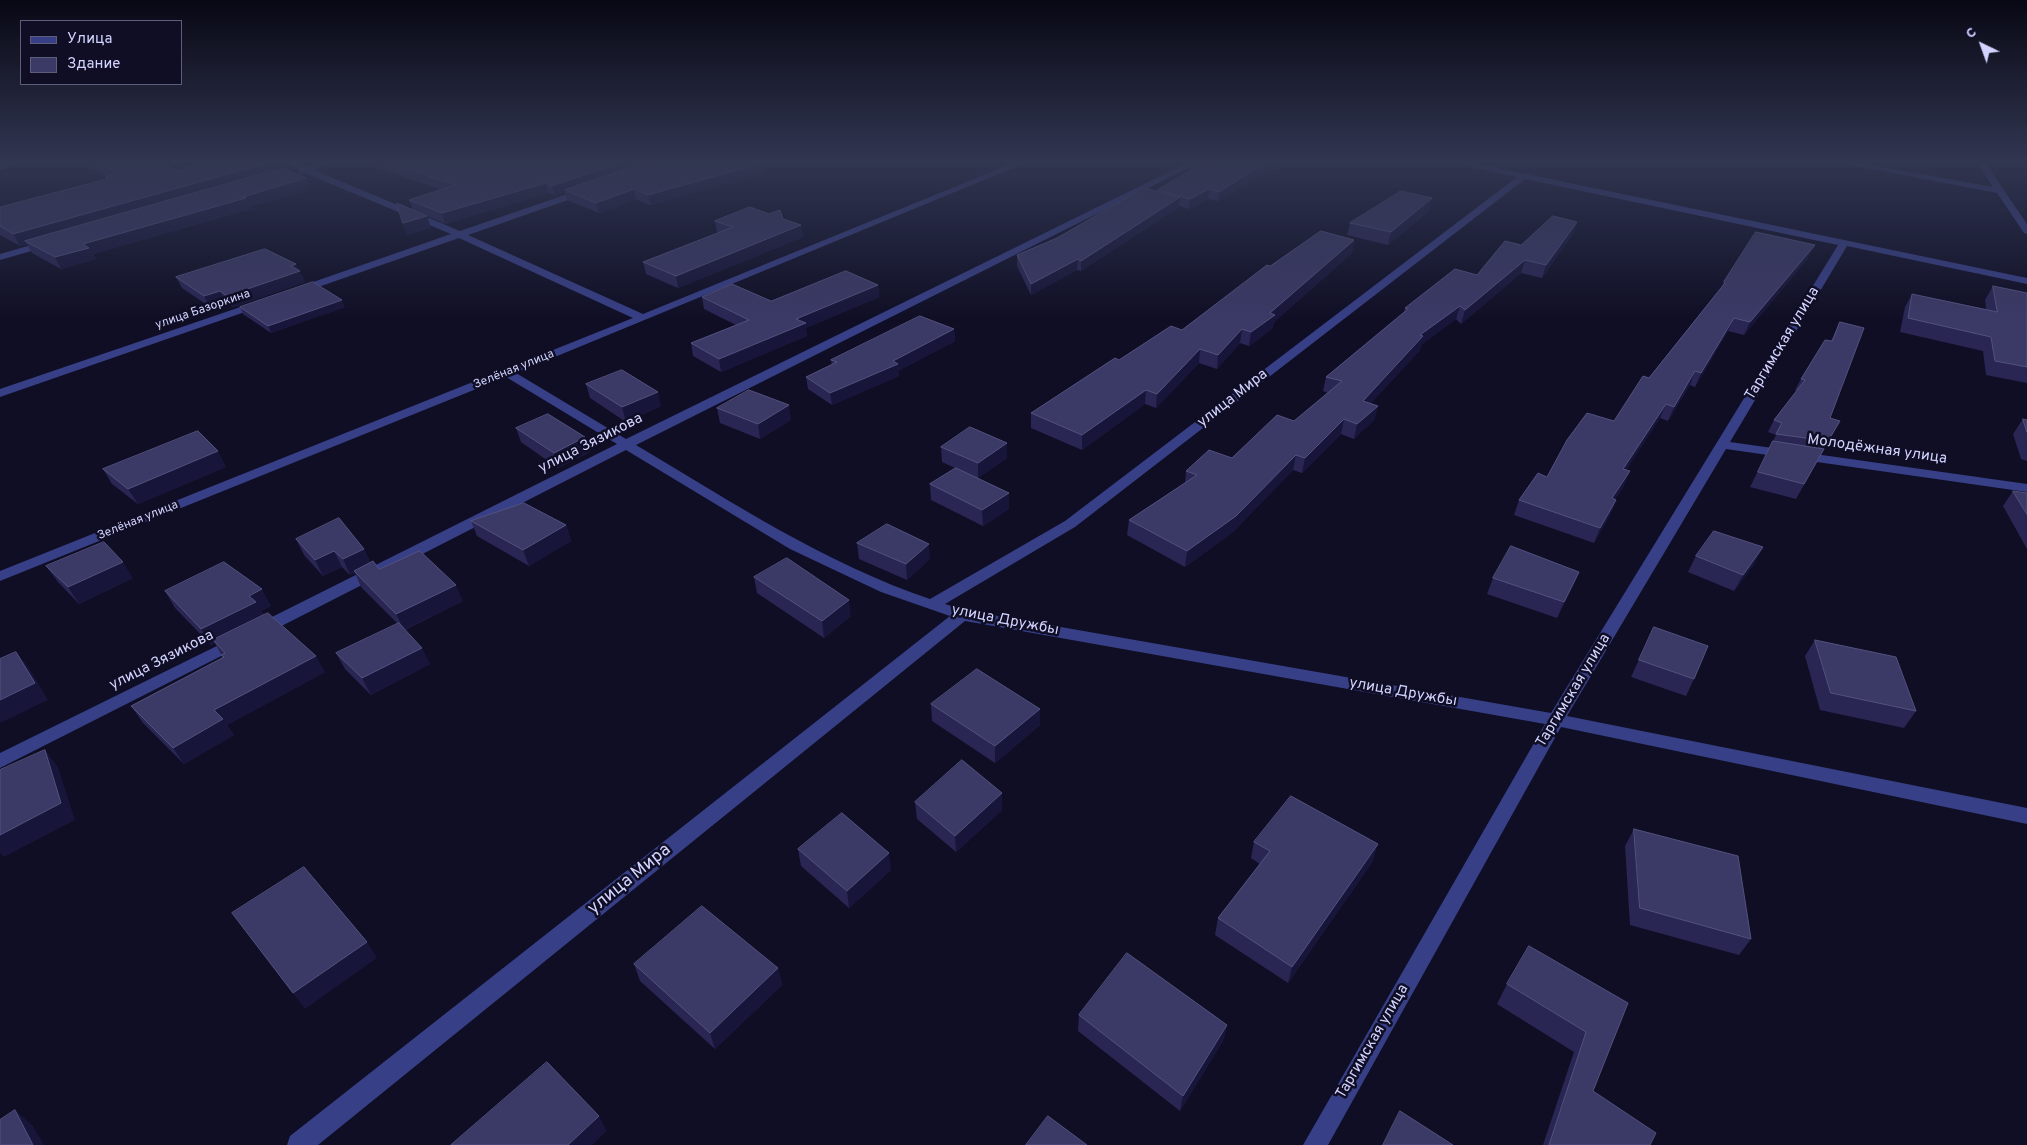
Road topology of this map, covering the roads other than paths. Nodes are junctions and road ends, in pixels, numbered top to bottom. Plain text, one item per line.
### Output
1 (411, 214) edge
2 (518, 214) edge
3 (897, 214) edge
4 (1092, 214) edge
5 (1474, 214) edge
6 (1705, 214) edge
7 (2016, 214) edge
8 (2027, 231) edge
9 (460, 235) junction
10 (57, 241) edge
11 (1844, 243) junction
12 (0, 257) edge
13 (2027, 281) edge
14 (291, 293) edge
15 (272, 299) edge
16 (643, 318) junction
17 (507, 373) junction
18 (0, 393) edge
19 (627, 444) junction
20 (1722, 444) junction
21 (2027, 488) edge
22 (0, 576) edge
23 (932, 604) junction
24 (962, 615) junction
25 (1556, 720) junction
26 (0, 761) edge
27 (2027, 816) edge
28 (298, 1145) edge
29 (1315, 1145) edge

1 - 9 street
2 - 9 street
3 - 16 street, Зелёная улица
4 - 19 street, улица Зязикова
5 - 23 street, улица Мира
6 - 11 street
7 - 8 street
9 - 14 street
9 - 16 street
10 - 12 street
11 - 13 street
11 - 20 street, Таргимская улица
15 - 18 street, улица Базоркина
16 - 17 street, Зелёная улица
17 - 19 street, улица Дружбы
17 - 22 street, Зелёная улица
19 - 23 street, улица Дружбы
19 - 26 street, улица Зязикова
20 - 21 street, Молодёжная улица
20 - 25 street, Таргимская улица
23 - 24 street, улица Дружбы
24 - 25 street, улица Дружбы
24 - 28 street, улица Мира
25 - 27 street, улица Дружбы
25 - 29 street, Таргимская улица

